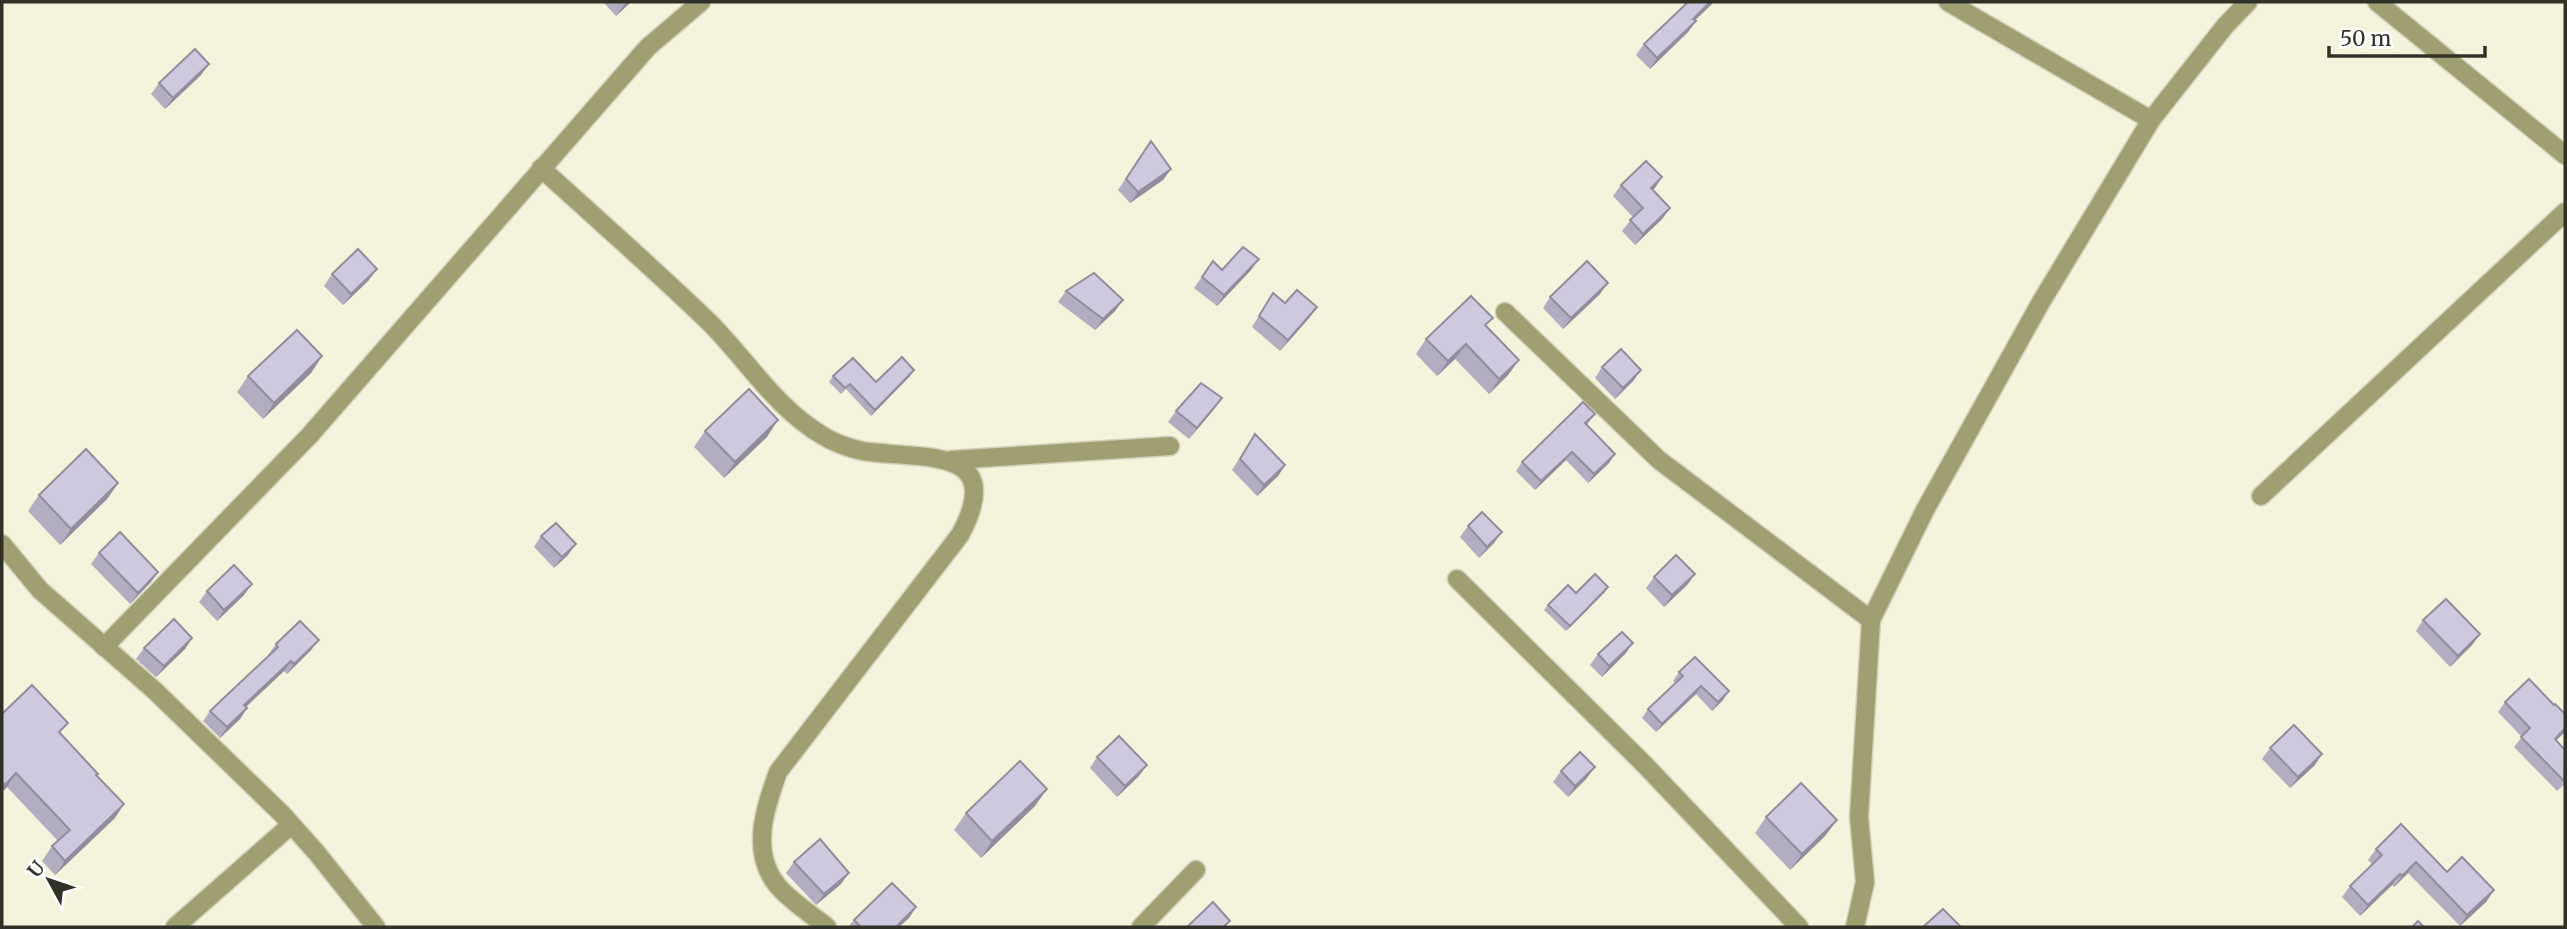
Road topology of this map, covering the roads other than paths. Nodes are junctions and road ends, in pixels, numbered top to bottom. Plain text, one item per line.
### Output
1 (701, 2) edge
2 (1948, 2) edge
3 (2248, 2) edge
4 (2377, 2) edge
5 (2151, 120) junction
6 (2565, 155) edge
7 (541, 168) junction
8 (2565, 212) edge
9 (1504, 312) dead end
10 (1170, 446) dead end
11 (951, 460) junction
12 (2262, 496) dead end
13 (2, 544) edge
14 (1457, 579) dead end
15 (1871, 620) junction
16 (104, 647) junction
17 (291, 825) junction
18 (1196, 870) dead end
19 (175, 927) edge
20 (376, 927) edge
21 (827, 927) edge
22 (1141, 927) edge
23 (1798, 927) edge
24 (1856, 927) edge

1 - 7 street
2 - 5 street
3 - 5 street
4 - 6 street
5 - 15 street
7 - 11 street
7 - 16 street
8 - 12 street
9 - 15 street
10 - 11 street
11 - 21 street
13 - 16 street
14 - 23 street
15 - 24 street
16 - 17 street
17 - 19 street
17 - 20 street
18 - 22 street

